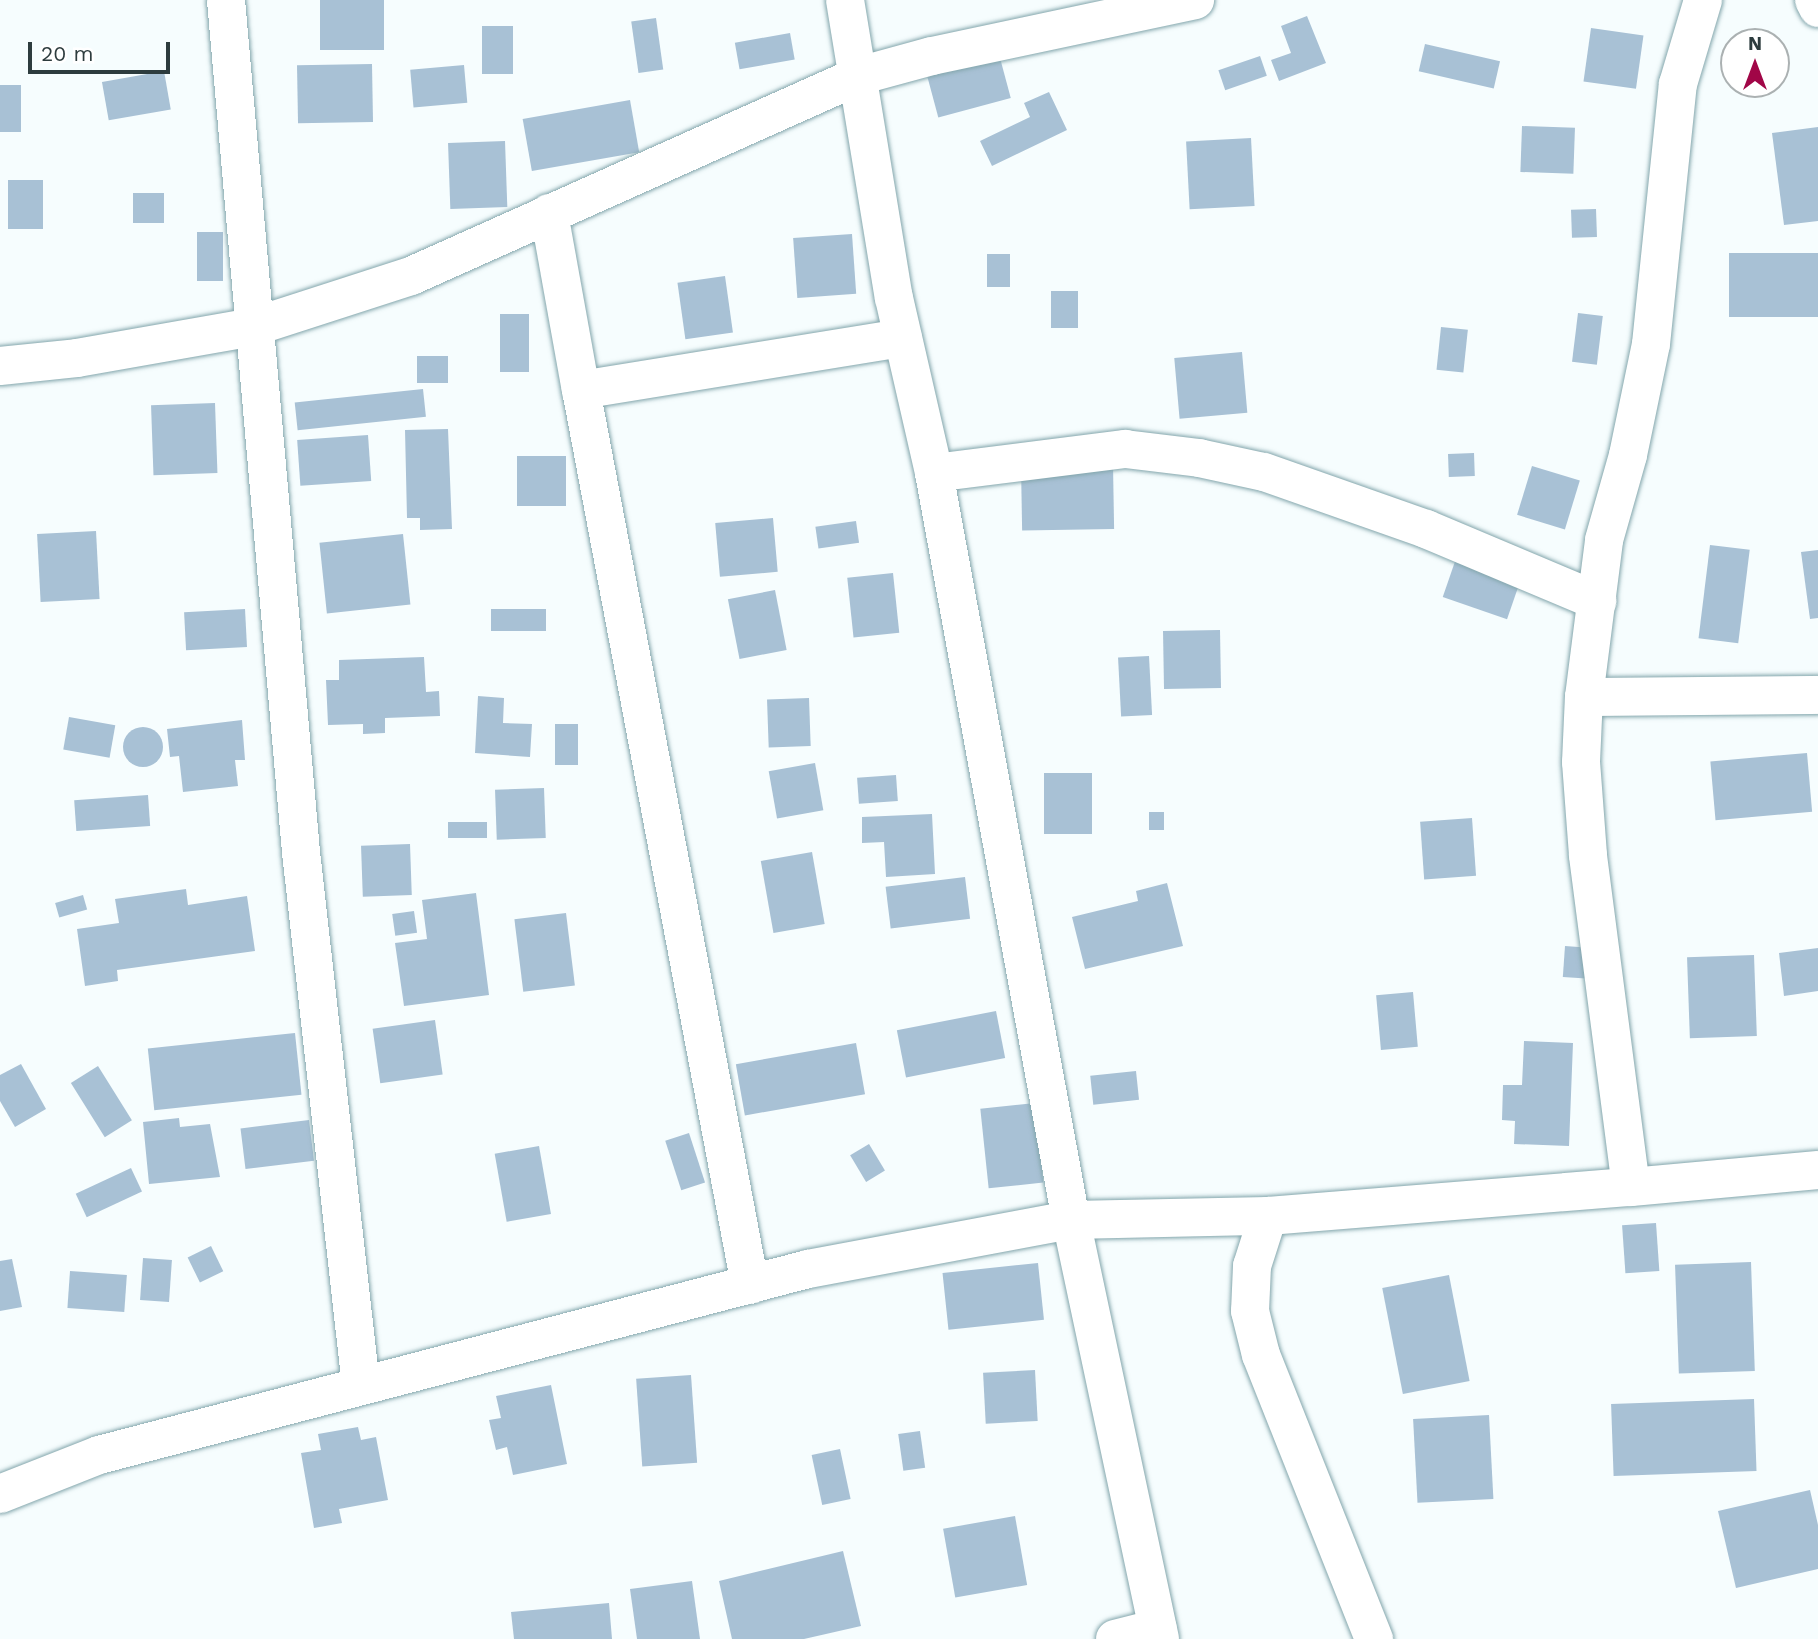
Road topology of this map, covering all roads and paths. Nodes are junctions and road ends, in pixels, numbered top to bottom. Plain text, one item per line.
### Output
1 (226, 0) edge
2 (845, 0) edge
3 (1195, 0) edge
4 (1703, 0) edge
5 (1814, 0) edge
6 (1818, 8) edge
7 (1078, 12) edge
8 (855, 78) junction
9 (549, 213) junction
10 (253, 327) junction
11 (903, 338) junction
12 (0, 366) edge
13 (581, 390) junction
14 (933, 473) junction
15 (1597, 601) junction
16 (1818, 695) edge
17 (1584, 697) junction
18 (1818, 1170) edge
19 (1631, 1187) junction
20 (1268, 1216) junction
21 (1071, 1220) junction
22 (750, 1285) junction
23 (360, 1386) junction
24 (0, 1494) edge
25 (1159, 1634) edge
26 (1115, 1639) edge
27 (1374, 1639) edge

1 - 10 street
2 - 8 street
3 - 7 street
4 - 15 street
5 - 6 street
7 - 8 street
8 - 9 street
8 - 11 street
9 - 10 street
9 - 13 street
10 - 12 street
10 - 23 street
11 - 13 street
11 - 14 street
13 - 22 street
14 - 15 street
14 - 21 street
15 - 17 street
16 - 17 street
17 - 19 street
18 - 19 street
19 - 20 street
20 - 21 street
20 - 27 street
21 - 22 street
21 - 25 street
22 - 23 street
23 - 24 street
25 - 26 street

